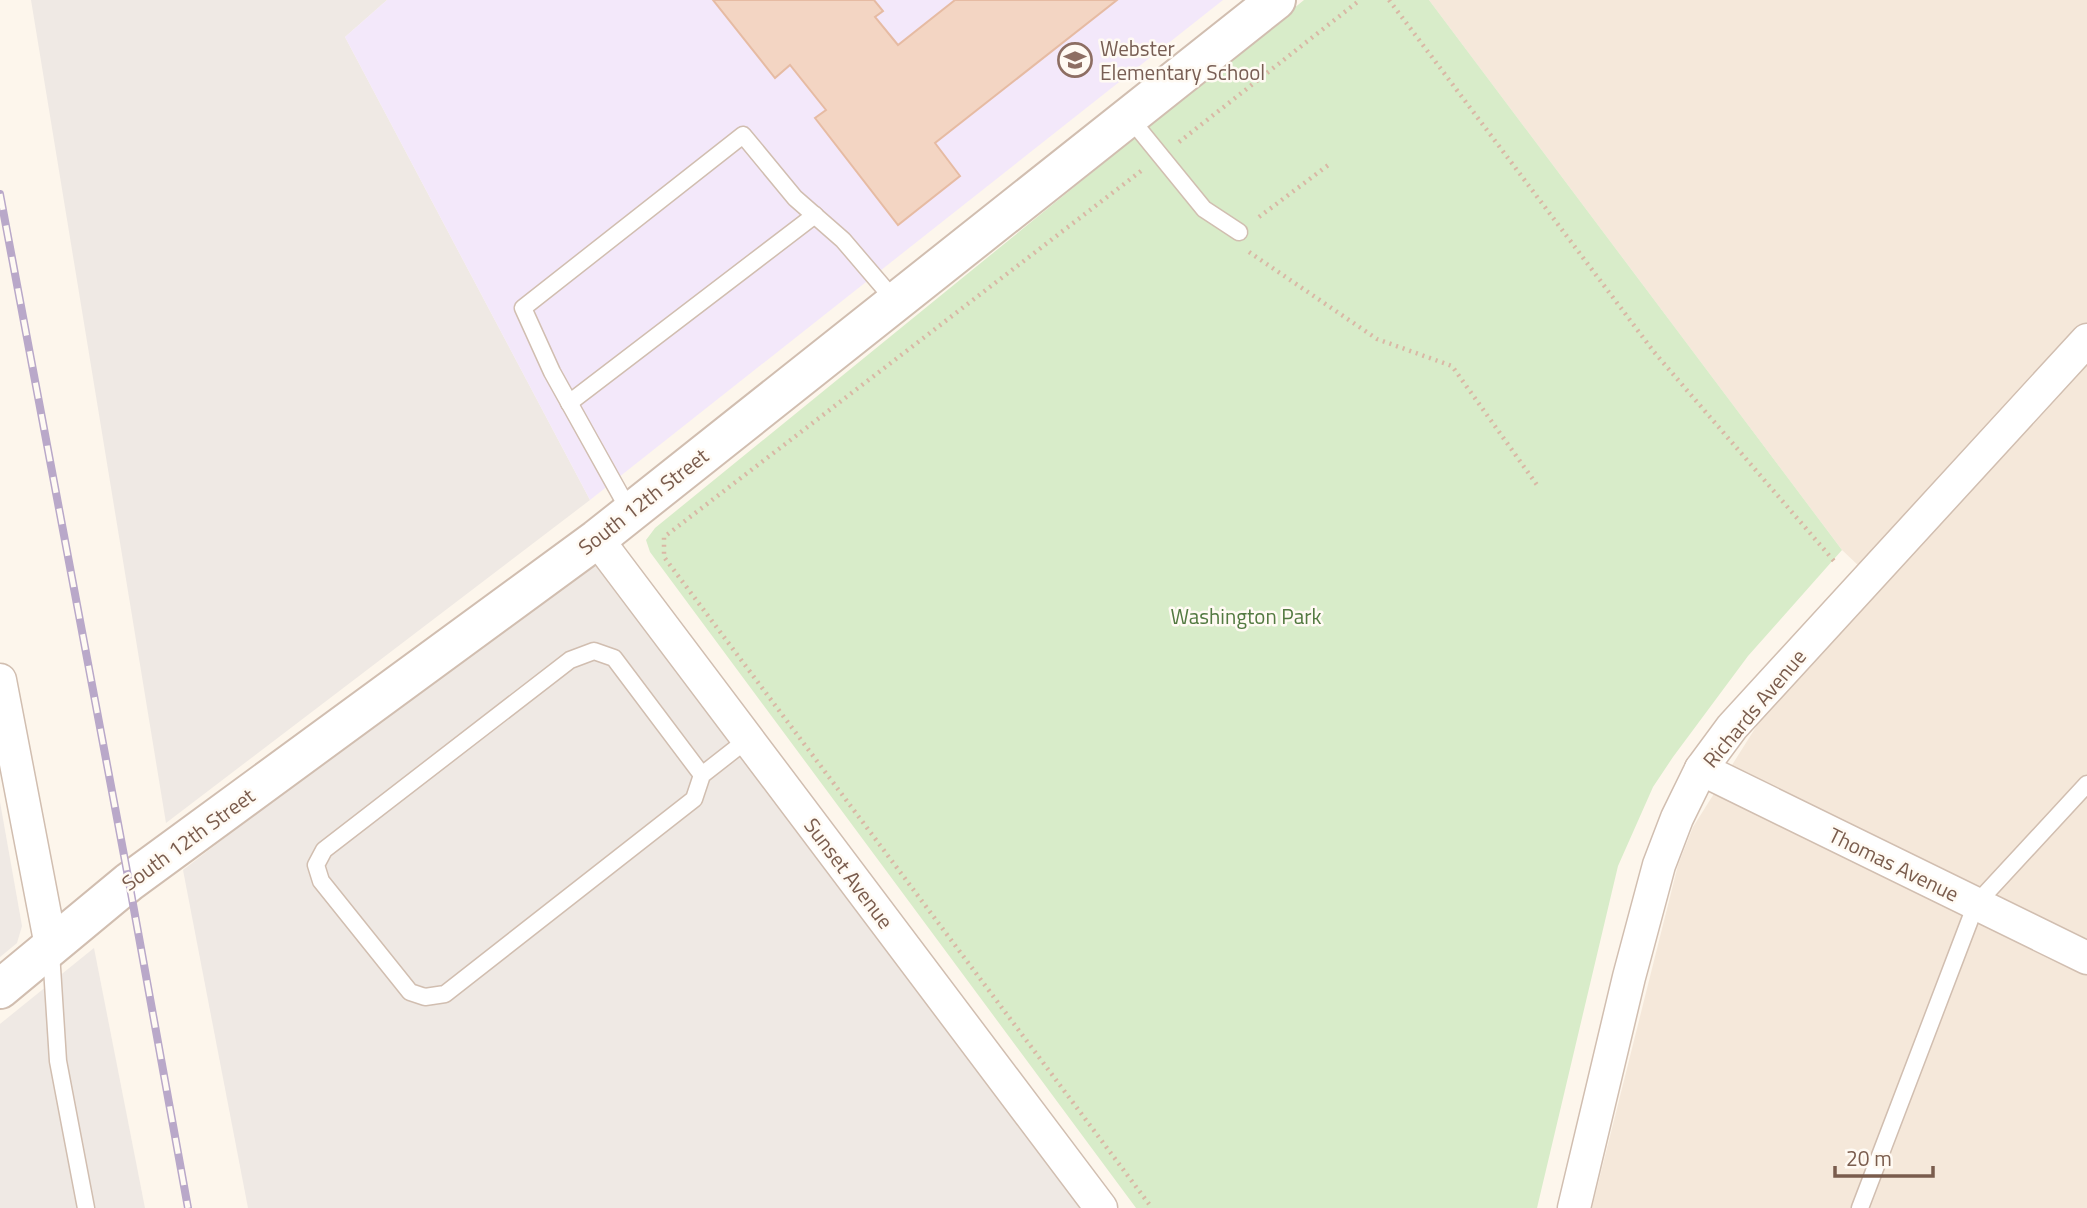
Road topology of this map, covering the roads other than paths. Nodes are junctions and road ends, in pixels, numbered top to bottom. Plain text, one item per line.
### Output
1 (1276, 0) edge
2 (1129, 117) junction
3 (815, 215) junction
4 (1239, 232) road end
5 (896, 302) junction
6 (2087, 340) edge
7 (569, 403) junction
8 (630, 512) junction
9 (597, 539) junction
10 (0, 680) edge
11 (748, 739) junction
12 (1701, 769) junction
13 (702, 775) junction
14 (2087, 784) edge
15 (1976, 904) junction
16 (51, 946) junction
17 (2087, 958) edge
18 (0, 989) edge
19 (86, 1208) edge
20 (1101, 1208) edge
21 (1574, 1208) edge
22 (1860, 1208) edge

1 - 2 street, South 12th Street
2 - 4 lane
2 - 5 street, South 12th Street
3 - 5 lane
3 - 7 lane
3 - 7 lane
5 - 8 street, South 12th Street
6 - 12 street, Richards Avenue
7 - 8 lane
8 - 9 street, South 12th Street
9 - 11 street, Sunset Avenue
9 - 16 street, South 12th Street
10 - 16 street
11 - 13 lane
11 - 20 street, Sunset Avenue
12 - 15 street, Thomas Avenue
12 - 21 street, Richards Avenue
13 - 13 lane
14 - 15 lane
15 - 17 street, Thomas Avenue
15 - 22 lane
16 - 18 street, South 12th Street
16 - 19 lane

